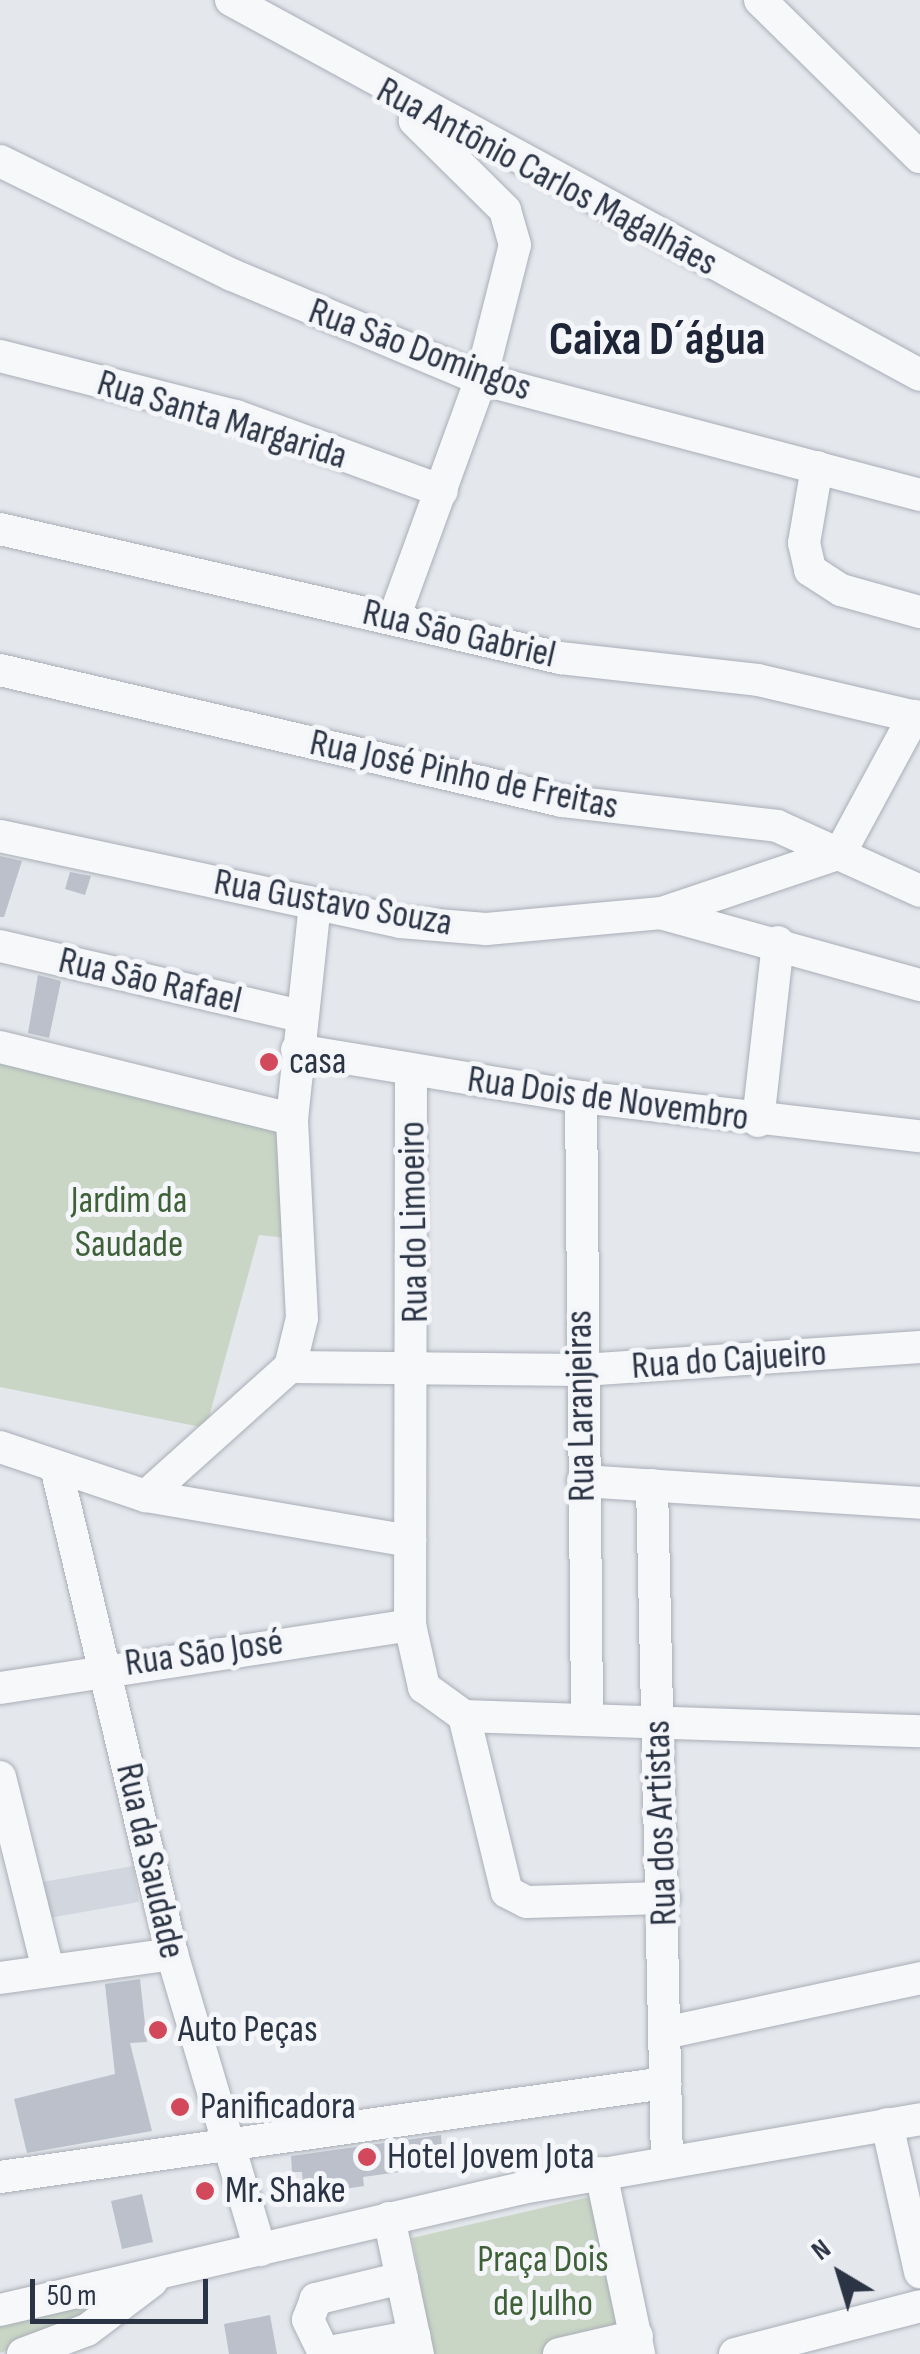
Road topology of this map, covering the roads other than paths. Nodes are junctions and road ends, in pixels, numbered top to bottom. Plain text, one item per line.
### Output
1 (231, 0) edge
2 (760, 0) edge
3 (383, 90) junction
4 (920, 157) edge
5 (0, 160) edge
6 (0, 356) edge
7 (920, 375) edge
8 (481, 380) junction
9 (817, 467) junction
10 (442, 491) junction
11 (920, 495) edge
12 (0, 529) edge
13 (920, 612) edge
14 (394, 618) junction
15 (0, 670) edge
16 (917, 717) edge
17 (0, 836) edge
18 (840, 852) junction
19 (920, 891) edge
20 (314, 905) junction
21 (662, 913) junction
22 (778, 942) junction
23 (0, 946) edge
24 (920, 985) edge
25 (300, 1016) junction
26 (0, 1047) edge
27 (297, 1050) junction
28 (410, 1070) junction
29 (581, 1097) junction
30 (292, 1119) junction
31 (758, 1120) junction
32 (920, 1136) edge
33 (920, 1347) edge
34 (290, 1367) junction
35 (583, 1370) junction
36 (417, 1373) junction
37 (0, 1448) edge
38 (56, 1467) junction
39 (582, 1481) junction
40 (652, 1485) junction
41 (146, 1496) junction
42 (920, 1503) edge
43 (410, 1541) junction
44 (410, 1625) junction
45 (102, 1667) junction
46 (0, 1688) edge
47 (587, 1714) junction
48 (464, 1716) junction
49 (657, 1717) junction
50 (920, 1731) edge
51 (0, 1777) edge
52 (6, 1837) edge
53 (664, 1898) junction
54 (172, 1954) junction
55 (48, 1970) junction
56 (0, 1978) edge
57 (920, 1978) edge
58 (668, 2032) junction
59 (665, 2083) junction
60 (920, 2119) edge
61 (887, 2124) junction
62 (224, 2146) junction
63 (667, 2161) junction
64 (602, 2173) junction
65 (0, 2178) edge
66 (388, 2218) junction
67 (260, 2250) junction
68 (920, 2272) edge
69 (402, 2278) junction
70 (153, 2280) junction
71 (920, 2306) edge
72 (0, 2310) edge
73 (416, 2345) edge
74 (638, 2345) edge
75 (23, 2354) edge
76 (558, 2354) edge
77 (735, 2354) edge

1 - 3 street, Rua Antônio Carlos Magalhães
2 - 4 street
3 - 7 street, Rua Antônio Carlos Magalhães
3 - 8 street
5 - 8 street, Rua São Domingos
6 - 10 street, Rua Santa Margarida
8 - 9 street, Rua São Domingos
8 - 10 street
9 - 11 street, Rua São Domingos
9 - 13 street
10 - 14 street
12 - 14 street, Rua São Gabriel
14 - 16 street, Rua São Gabriel
15 - 18 street, Rua José Pinho de Freitas
16 - 18 street
17 - 20 street, Rua Gustavo Souza
18 - 19 street, Rua José Pinho de Freitas
18 - 21 street, Rua Gustavo Souza
20 - 21 street, Rua Gustavo Souza
20 - 25 street
21 - 22 street
22 - 24 street
22 - 31 street
23 - 25 street, Rua São Rafael
25 - 27 street
26 - 30 street
27 - 28 street, Rua Dois de Novembro
27 - 30 street
28 - 29 street, Rua Dois de Novembro
28 - 36 street, Rua do Limoeiro
29 - 31 street, Rua Dois de Novembro
29 - 35 street, Rua Laranjeiras
30 - 34 street
31 - 32 street, Rua Dois de Novembro
33 - 35 street, Rua do Cajueiro
34 - 36 street, Rua do Cajueiro
34 - 41 street
35 - 36 street, Rua do Cajueiro
35 - 39 street, Rua Laranjeiras
36 - 43 street
37 - 38 street
38 - 41 street
38 - 45 street, Rua da Saudade
39 - 40 street
39 - 47 street, Rua Laranjeiras
40 - 42 street
40 - 49 street, Rua dos Artistas
41 - 43 street
43 - 44 street
44 - 45 street, Rua São José
44 - 48 street
45 - 46 street, Rua São José
45 - 54 street, Rua da Saudade
47 - 48 street
47 - 49 street
48 - 53 street
49 - 50 street
49 - 53 street, Rua dos Artistas
51 - 52 street
52 - 55 street
53 - 58 street, Rua dos Artistas
54 - 55 street
54 - 62 street, Rua da Saudade
55 - 56 street
57 - 58 street
58 - 59 street, Rua dos Artistas
59 - 62 street
59 - 63 street, Rua dos Artistas
60 - 61 street
61 - 63 street
61 - 68 street
62 - 65 street
62 - 67 street, Rua da Saudade
63 - 64 street
64 - 66 street
64 - 74 street
66 - 67 street
66 - 69 street
67 - 70 street
69 - 73 street
69 - 73 street
70 - 72 street
70 - 75 street
71 - 77 street
74 - 76 street

